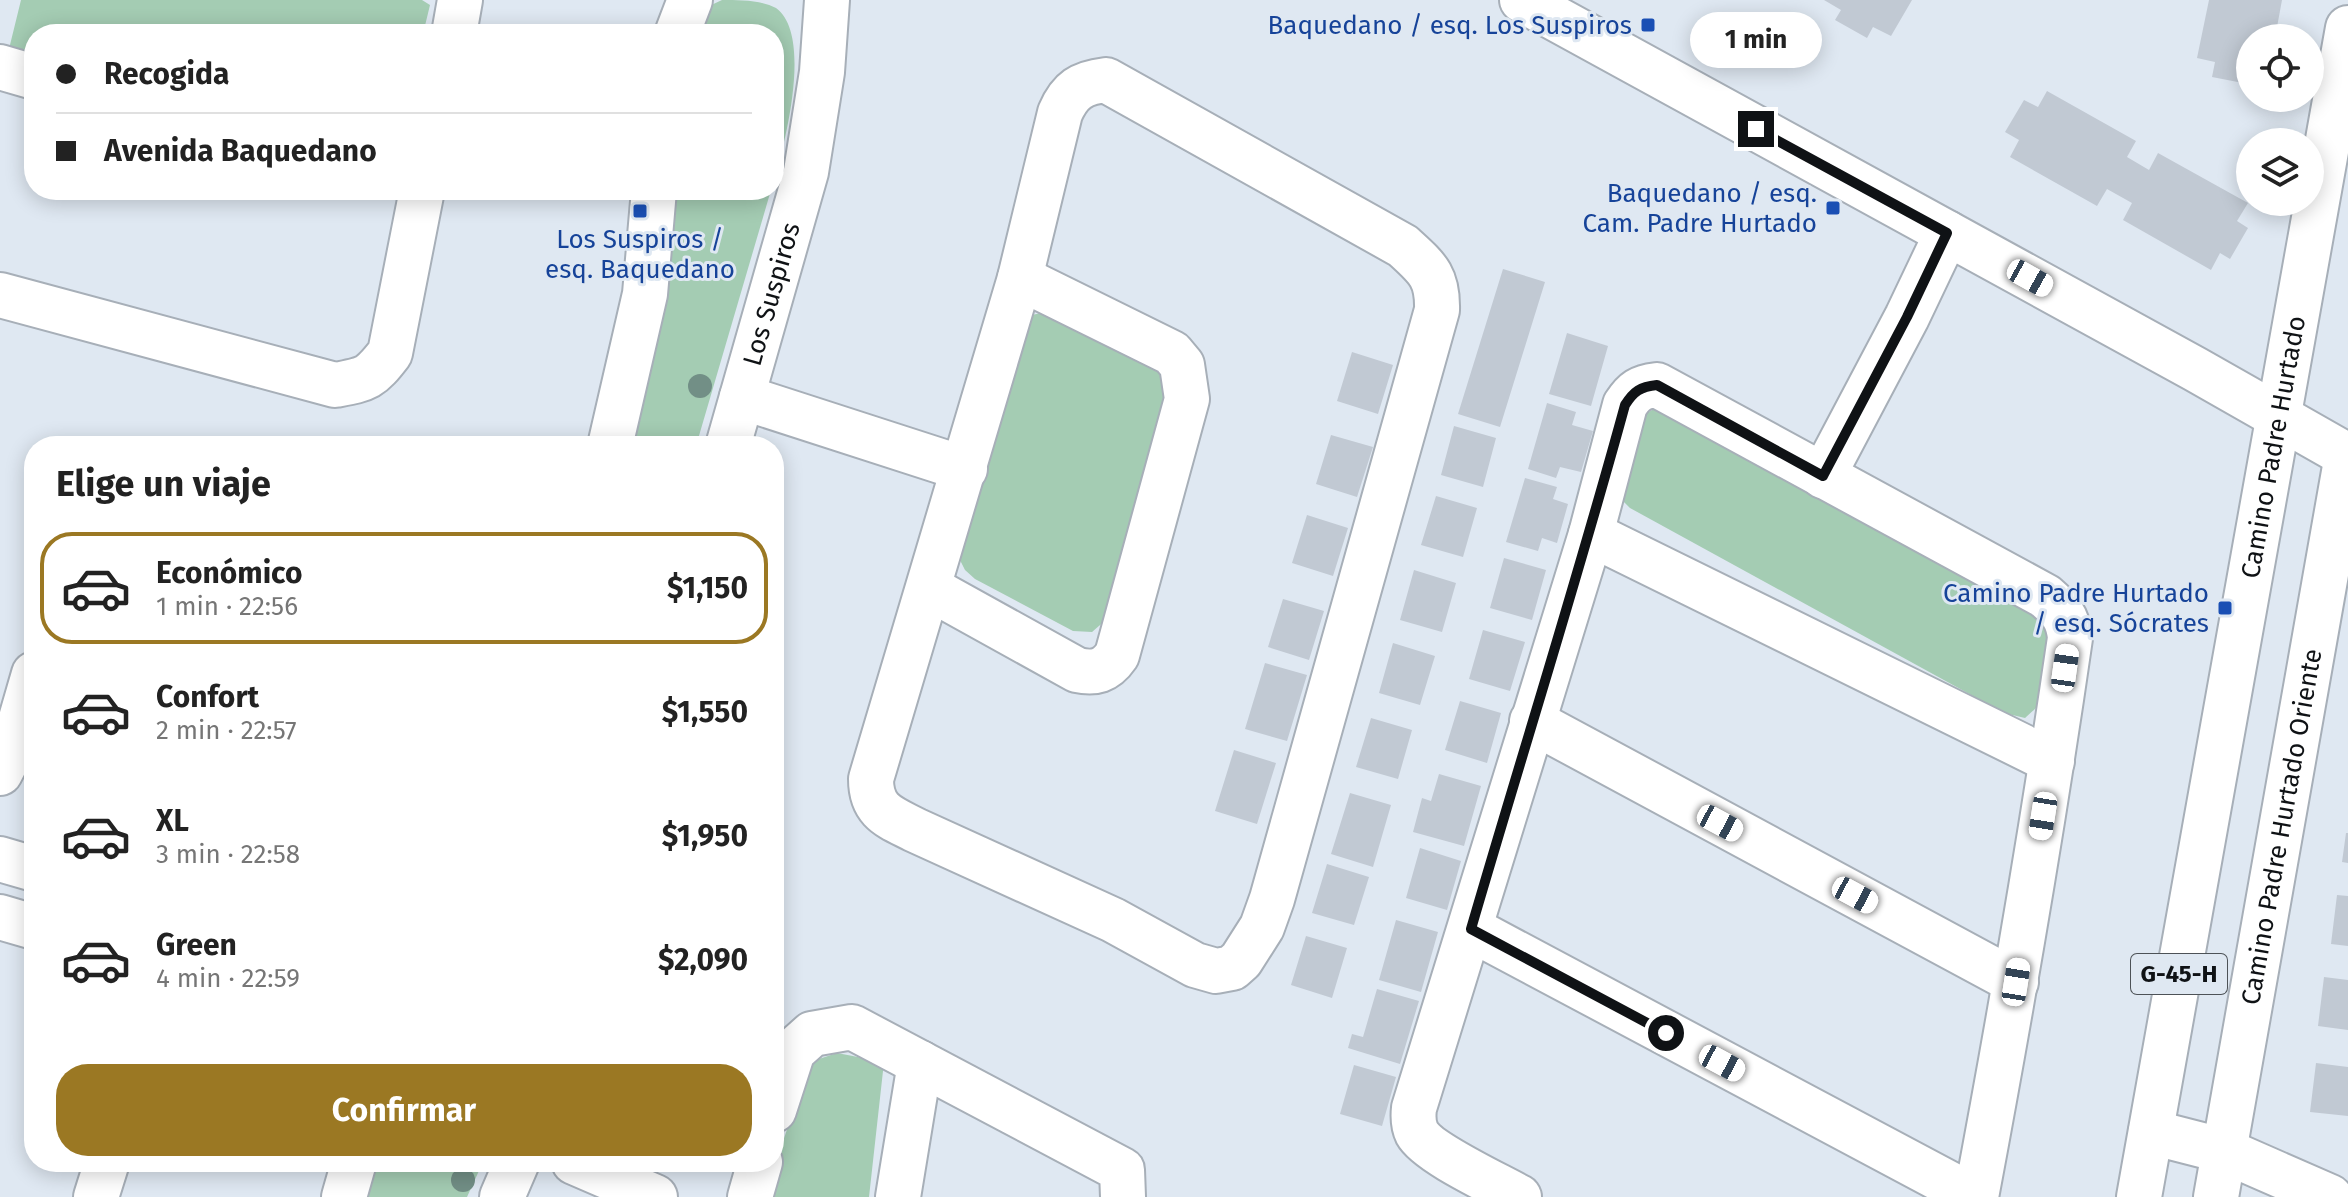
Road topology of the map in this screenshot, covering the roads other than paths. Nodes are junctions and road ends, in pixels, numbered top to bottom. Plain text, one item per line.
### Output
1 (460, 0) edge
2 (690, 0) edge
3 (1522, 0) edge
4 (820, 3) edge
5 (1572, 12) edge
6 (456, 24) edge
7 (681, 24) edge
8 (2348, 28) edge
9 (0, 67) edge
10 (24, 74) edge
11 (418, 200) edge
12 (653, 200) edge
13 (1947, 233) junction
14 (1020, 278) junction
15 (0, 295) edge
16 (742, 397) junction
17 (2278, 416) junction
18 (612, 436) edge
19 (731, 436) edge
20 (2347, 456) edge
21 (965, 469) junction
22 (1823, 476) junction
23 (1591, 534) junction
24 (929, 588) junction
25 (24, 709) edge
26 (1532, 721) junction
27 (2052, 761) junction
28 (0, 773) edge
29 (0, 859) edge
30 (24, 866) edge
31 (0, 917) edge
32 (24, 924) edge
33 (1471, 929) junction
34 (2016, 982) junction
35 (920, 1063) junction
36 (784, 1079) edge
37 (2151, 1132) junction
38 (2225, 1151) junction
39 (104, 1172) edge
40 (351, 1172) edge
41 (513, 1172) edge
42 (597, 1172) edge
43 (757, 1172) edge
44 (96, 1197) edge
45 (344, 1197) edge
46 (502, 1197) edge
47 (655, 1197) edge
48 (750, 1197) edge
49 (898, 1197) edge
50 (1123, 1197) edge
51 (1519, 1197) edge
52 (1975, 1197) edge
53 (2139, 1197) edge
54 (2216, 1197) edge
55 (2330, 1197) edge

1 - 6 street
2 - 7 street
3 - 5 street
4 - 16 street, Los Suspiros
5 - 13 street
8 - 17 street, Camino Padre Hurtado / G-45-H
9 - 10 street
11 - 15 street
12 - 18 street
13 - 17 street
13 - 22 street
14 - 21 street
14 - 24 street
14 - 24 street
16 - 19 street, Los Suspiros
16 - 21 street
17 - 20 street
17 - 37 street, Camino Padre Hurtado / G-45-H
20 - 38 street, Camino Padre Hurtado Oriente
21 - 24 street
22 - 23 street
22 - 27 street
23 - 26 street
23 - 27 street
25 - 28 street
26 - 33 street
26 - 34 street
27 - 34 street
29 - 30 street
31 - 32 street
33 - 51 street
33 - 52 street
34 - 52 street
35 - 36 street
35 - 49 street
35 - 50 street
37 - 38 street
37 - 53 street, Camino Padre Hurtado / G-45-H
38 - 54 street, Camino Padre Hurtado Oriente
38 - 55 street
39 - 44 street
40 - 45 street
41 - 46 street
42 - 47 street
43 - 48 street

